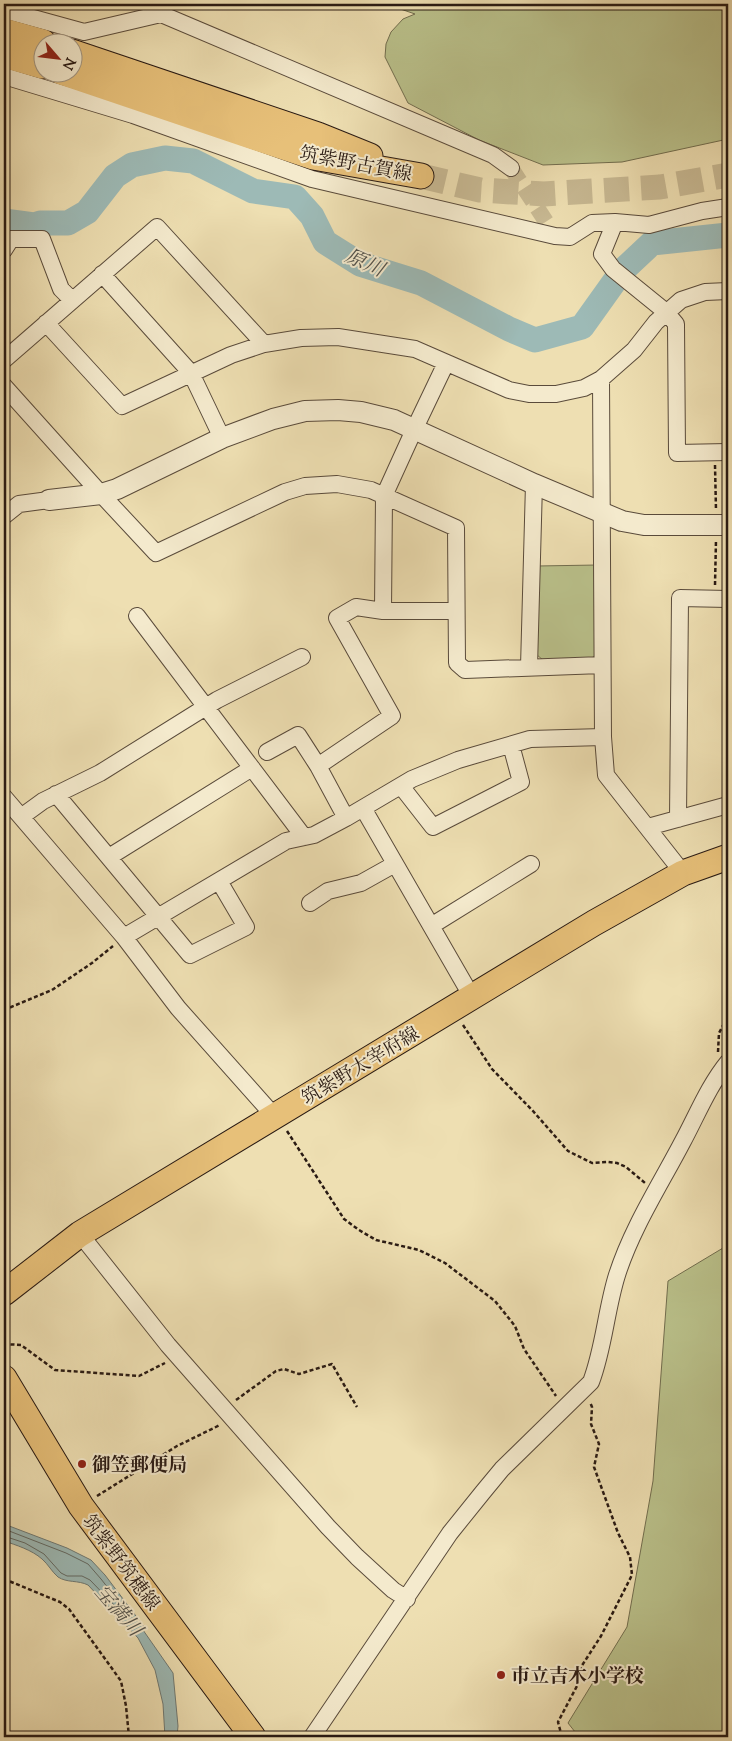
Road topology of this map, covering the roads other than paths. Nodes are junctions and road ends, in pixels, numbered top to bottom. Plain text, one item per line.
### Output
1 (4, 10) edge
2 (4, 31) edge
3 (32, 39) edge
4 (4, 55) edge
5 (82, 55) edge
6 (32, 63) edge
7 (4, 76) edge
8 (82, 79) edge
9 (511, 168) tunnel mouth
10 (728, 208) edge
11 (615, 222) junction
12 (4, 250) edge
13 (102, 274) junction
14 (728, 291) edge
15 (72, 300) junction
16 (666, 312) junction
17 (46, 323) junction
18 (264, 344) junction
19 (4, 360) edge
20 (446, 363) junction
21 (192, 373) junction
22 (601, 379) junction
23 (4, 386) edge
24 (414, 430) junction
25 (222, 438) junction
26 (721, 452) edge
27 (534, 484) junction
28 (101, 494) junction
29 (384, 496) junction
30 (49, 500) joint
31 (601, 513) junction
32 (4, 516) edge
33 (722, 525) edge
34 (721, 599) edge
35 (383, 610) junction
36 (456, 611) junction
37 (137, 616) dead end
38 (302, 656) dead end
39 (602, 665) junction
40 (529, 667) junction
41 (206, 708) junction
42 (603, 737) junction
43 (511, 744) junction
44 (267, 752) dead end
45 (318, 766) junction
46 (252, 768) junction
47 (401, 786) junction
48 (56, 794) junction
49 (4, 797) edge
50 (728, 805) edge
51 (363, 808) junction
52 (21, 817) junction
53 (346, 818) junction
54 (678, 819) junction
55 (648, 827) junction
56 (304, 837) junction
57 (109, 857) junction
58 (728, 857) edge
59 (395, 864) junction
60 (531, 864) dead end
61 (683, 873) junction
62 (219, 880) junction
63 (310, 903) dead end
64 (159, 916) junction
65 (431, 926) junction
66 (124, 937) junction
67 (462, 1003) junction
68 (725, 1066) edge
69 (275, 1117) junction
70 (80, 1234) junction
71 (4, 1293) edge
72 (4, 1378) edge
73 (406, 1599) junction
74 (252, 1737) edge
75 (312, 1737) edge

1 - 9 street
2 - 3 main road
4 - 6 main road
5 - 8 main road, 筑紫野古賀線
7 - 11 street
10 - 11 street
11 - 16 street
12 - 15 street
13 - 15 street
13 - 18 street
13 - 21 street
14 - 16 street
15 - 17 street
16 - 22 street
16 - 26 street
17 - 19 street
17 - 21 street
18 - 20 street
18 - 21 street
20 - 22 street
20 - 24 street
21 - 25 street
22 - 31 street
23 - 28 street
24 - 25 street
24 - 27 street
24 - 29 street
25 - 28 street
27 - 31 street
27 - 40 street
28 - 29 street
28 - 30 street
29 - 35 street
29 - 36 street
30 - 32 street
31 - 33 street
31 - 39 street
34 - 54 street
35 - 36 street
35 - 45 street
36 - 40 street
37 - 41 street
38 - 41 street
39 - 40 street
39 - 42 street
41 - 46 street
41 - 48 street
42 - 43 street
42 - 55 street
43 - 47 street
43 - 47 street
44 - 45 street
45 - 53 street
46 - 56 street
46 - 57 street
47 - 51 street
48 - 52 street
48 - 57 street
49 - 52 street
50 - 54 street
51 - 53 street
51 - 59 street
52 - 66 street
53 - 56 street
54 - 55 street
55 - 61 street
56 - 62 street
57 - 64 street
58 - 61 main road, 筑紫野太宰府線
59 - 63 street
59 - 65 street
60 - 65 street
61 - 67 main road, 筑紫野太宰府線
62 - 64 street
62 - 64 street
64 - 66 street
65 - 67 street
66 - 69 street
67 - 69 main road, 筑紫野太宰府線
68 - 73 street
69 - 70 main road, 筑紫野太宰府線
70 - 71 main road, 筑紫野太宰府線
70 - 73 street
72 - 74 main road, 筑紫野筑穂線
73 - 75 street

